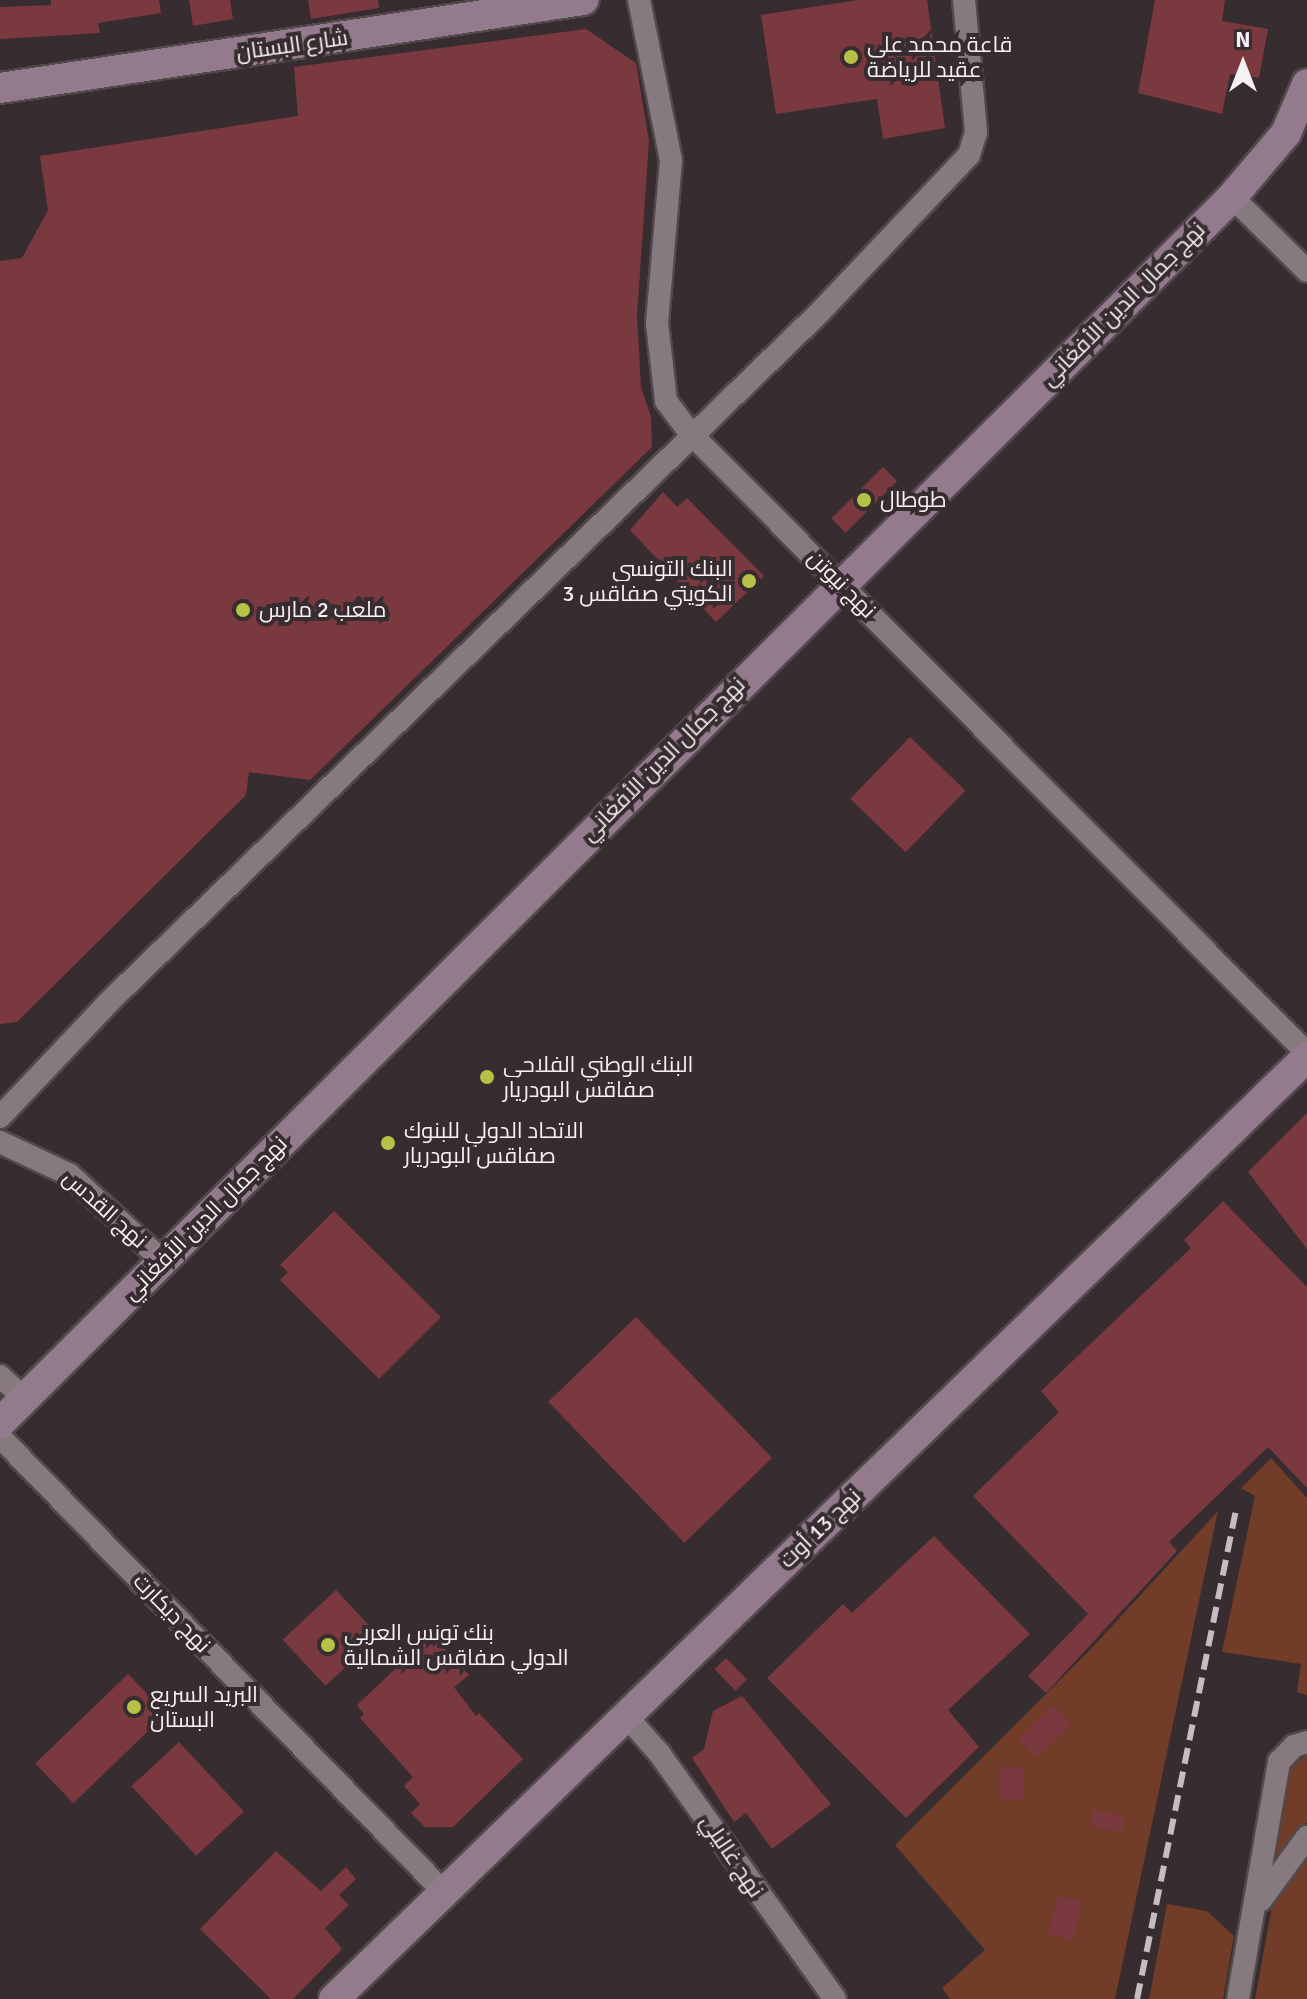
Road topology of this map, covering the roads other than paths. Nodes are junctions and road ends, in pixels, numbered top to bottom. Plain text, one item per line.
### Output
1 (583, 0) edge
2 (639, 0) edge
3 (964, 0) edge
4 (542, 3) edge
5 (1307, 84) edge
6 (0, 88) edge
7 (1232, 197) junction
8 (1307, 271) edge
9 (690, 433) junction
10 (839, 581) junction
11 (1307, 1055) edge
12 (0, 1117) edge
13 (0, 1142) edge
14 (163, 1261) junction
15 (0, 1376) edge
16 (24, 1398) junction
17 (0, 1423) edge
18 (0, 1437) edge
19 (626, 1716) junction
20 (1307, 1742) edge
21 (1307, 1837) edge
22 (444, 1892) junction
23 (1258, 1904) junction
24 (334, 1999) edge
25 (835, 1999) edge
26 (1238, 1999) edge

1 - 4 main road, شارع البستان
2 - 9 street, نهج نيوتن
3 - 9 street
4 - 6 main road, شارع البستان
5 - 7 main road, نهج جمال الدين الأفغاني
7 - 8 street
7 - 10 main road, نهج جمال الدين الأفغاني
9 - 10 street, نهج نيوتن
9 - 12 street
10 - 11 street, نهج نيوتن
10 - 14 main road, نهج جمال الدين الأفغاني
11 - 19 main road, نهج 13 أوت
13 - 14 street, نهج القدس
14 - 16 main road, نهج جمال الدين الأفغاني
15 - 16 street
16 - 17 main road, نهج جمال الدين الأفغاني
18 - 22 street, نهج ديكارت
19 - 22 main road, نهج 13 أوت
19 - 25 street, نهج غاليلي
20 - 23 street
21 - 23 street
22 - 24 main road, نهج 13 أوت
23 - 26 street

